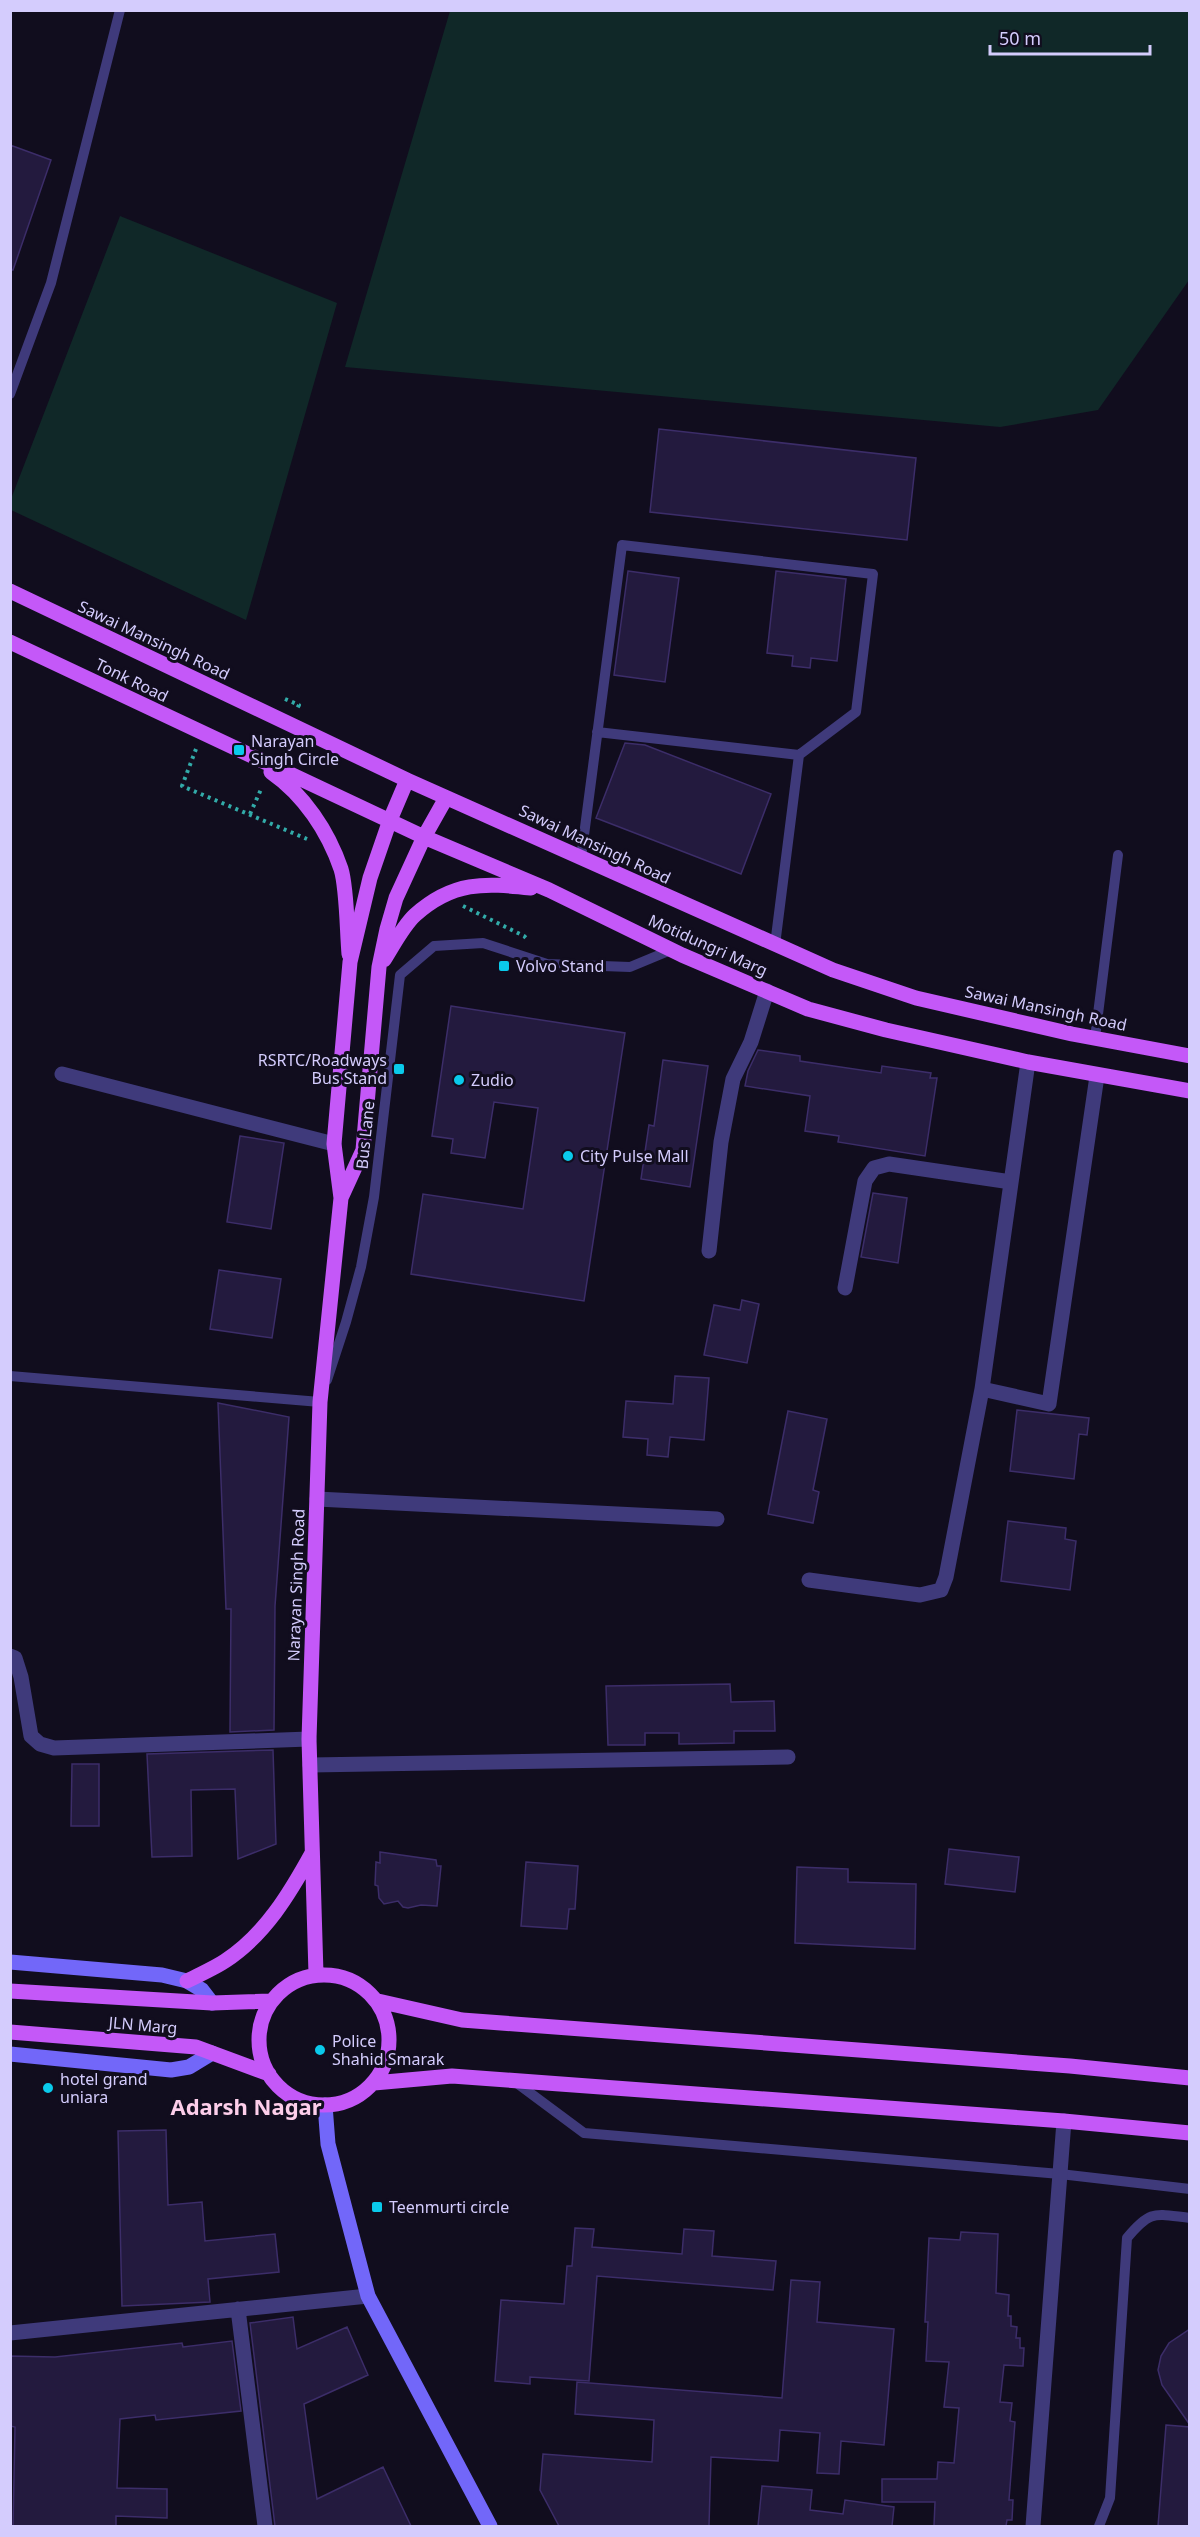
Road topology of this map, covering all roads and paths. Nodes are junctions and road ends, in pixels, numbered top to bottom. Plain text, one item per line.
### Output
1 (120, 10) edge
2 (10, 393) edge
3 (10, 591) edge
4 (10, 642) edge
5 (597, 732) junction
6 (202, 733) junction
7 (239, 750) junction
8 (799, 755) junction
9 (407, 780) junction
10 (446, 798) junction
11 (250, 814) dead end
12 (390, 820) junction
13 (424, 837) junction
14 (1118, 855) dead end
15 (581, 858) junction
16 (549, 890) junction
17 (471, 910) dead end
18 (524, 936) dead end
19 (775, 945) junction
20 (671, 950) junction
21 (350, 963) junction
22 (379, 967) junction
23 (767, 991) junction
24 (1095, 1038) junction
25 (1190, 1056) edge
26 (1028, 1062) junction
27 (62, 1074) dead end
28 (1097, 1076) junction
29 (1190, 1091) edge
30 (334, 1144) junction
31 (1011, 1182) junction
32 (341, 1198) junction
33 (709, 1251) dead end
34 (845, 1288) dead end
35 (10, 1376) edge
36 (982, 1389) junction
37 (320, 1402) junction
38 (317, 1499) junction
39 (717, 1519) dead end
40 (809, 1580) dead end
41 (10, 1656) edge
42 (309, 1739) junction
43 (788, 1757) dead end
44 (310, 1765) junction
45 (313, 1852) junction
46 (10, 1962) edge
47 (316, 1974) junction
48 (187, 1980) junction
49 (10, 1991) edge
50 (271, 2001) junction
51 (378, 2001) junction
52 (212, 2003) junction
53 (10, 2032) edge
54 (212, 2053) junction
55 (10, 2054) edge
56 (269, 2074) junction
57 (1190, 2078) edge
58 (514, 2081) junction
59 (374, 2083) junction
60 (325, 2105) junction
61 (1064, 2121) junction
62 (1190, 2133) edge
63 (1060, 2174) junction
64 (1190, 2188) edge
65 (1190, 2218) edge
66 (368, 2296) junction
67 (238, 2309) junction
68 (10, 2333) edge
69 (265, 2526) edge
70 (490, 2526) edge
71 (1033, 2526) edge
72 (1099, 2526) edge

1 - 2 lane
3 - 9 main road, Sawai Mansingh Road
4 - 6 main road, Tonk Road
5 - 8 lane
5 - 8 lane
5 - 15 lane
6 - 7 main road, Tonk Road
6 - 11 path
7 - 12 main road, Motidungri Marg
7 - 21 main road
8 - 19 lane
9 - 10 main road, Sawai Mansingh Road
9 - 12 main road
10 - 13 main road
10 - 15 main road, Sawai Mansingh Road
12 - 13 main road, Motidungri Marg
12 - 21 main road
13 - 16 main road, Motidungri Marg
13 - 22 main road
14 - 24 lane
15 - 19 main road, Sawai Mansingh Road
16 - 20 main road, Motidungri Marg
16 - 22 main road
17 - 18 path
19 - 24 main road, Sawai Mansingh Road
20 - 23 main road, Motidungri Marg
20 - 37 lane, Bus Lane
21 - 30 main road
22 - 32 main road
23 - 26 main road, Motidungri Marg
23 - 33 street
24 - 25 main road, Sawai Mansingh Road
26 - 28 main road, Motidungri Marg
26 - 31 street
27 - 30 street
28 - 29 main road, Motidungri Marg
28 - 36 street
30 - 32 main road
31 - 34 street
31 - 36 street
32 - 37 main road, Narayan Singh Road
35 - 37 lane
36 - 40 street
37 - 38 main road, Narayan Singh Road
38 - 39 street
38 - 42 main road, Narayan Singh Road
41 - 42 street
42 - 44 main road, Narayan Singh Road
43 - 44 street
44 - 45 main road, Narayan Singh Road
45 - 47 main road, Narayan Singh Road
45 - 48 main road
46 - 48 street
47 - 50 main road
47 - 51 main road
48 - 52 street
49 - 52 main road, JLN Marg
50 - 52 main road, JLN Marg
50 - 56 main road
51 - 57 main road
51 - 59 main road
53 - 54 main road, JLN Marg
54 - 55 street
54 - 56 main road, JLN Marg
56 - 60 main road
58 - 59 main road
58 - 61 main road
58 - 63 lane
59 - 60 main road
60 - 66 street
61 - 62 main road
61 - 63 street
63 - 64 lane
63 - 71 street
65 - 72 lane
66 - 67 street
66 - 70 street
67 - 68 street
67 - 69 street

